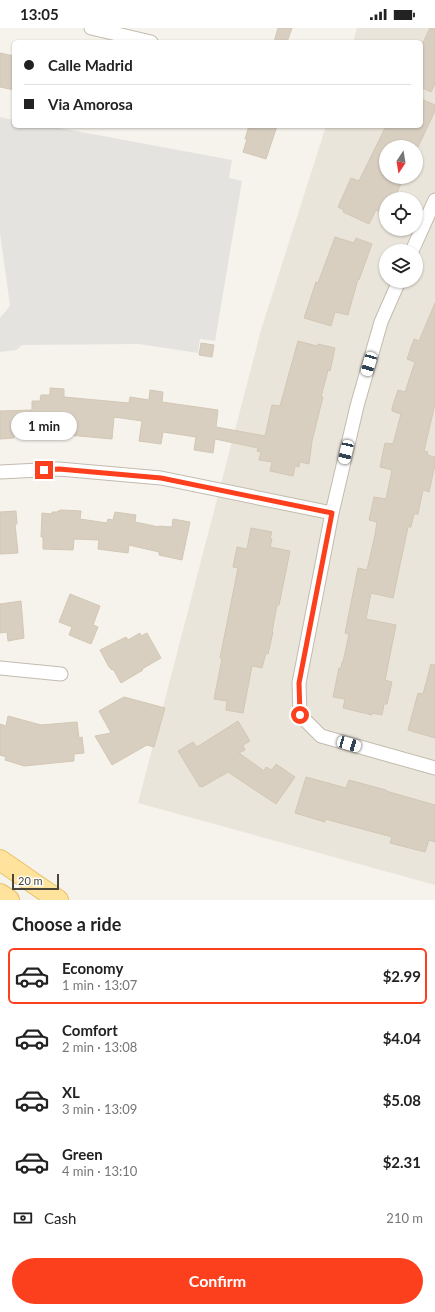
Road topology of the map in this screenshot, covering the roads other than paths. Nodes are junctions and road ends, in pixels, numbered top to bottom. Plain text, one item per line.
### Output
1 (90, 28) edge
2 (142, 40) edge
3 (435, 200) edge
4 (415, 244) edge
5 (396, 288) edge
6 (0, 472) edge
7 (332, 513) junction
8 (0, 668) edge
9 (61, 674) dead end
10 (435, 768) edge
11 (0, 860) edge
12 (0, 894) edge
13 (9, 900) edge
14 (58, 900) edge

1 - 2 street
3 - 4 street
5 - 7 street
6 - 7 street
7 - 10 street
8 - 9 street
11 - 14 main road
12 - 13 main road

